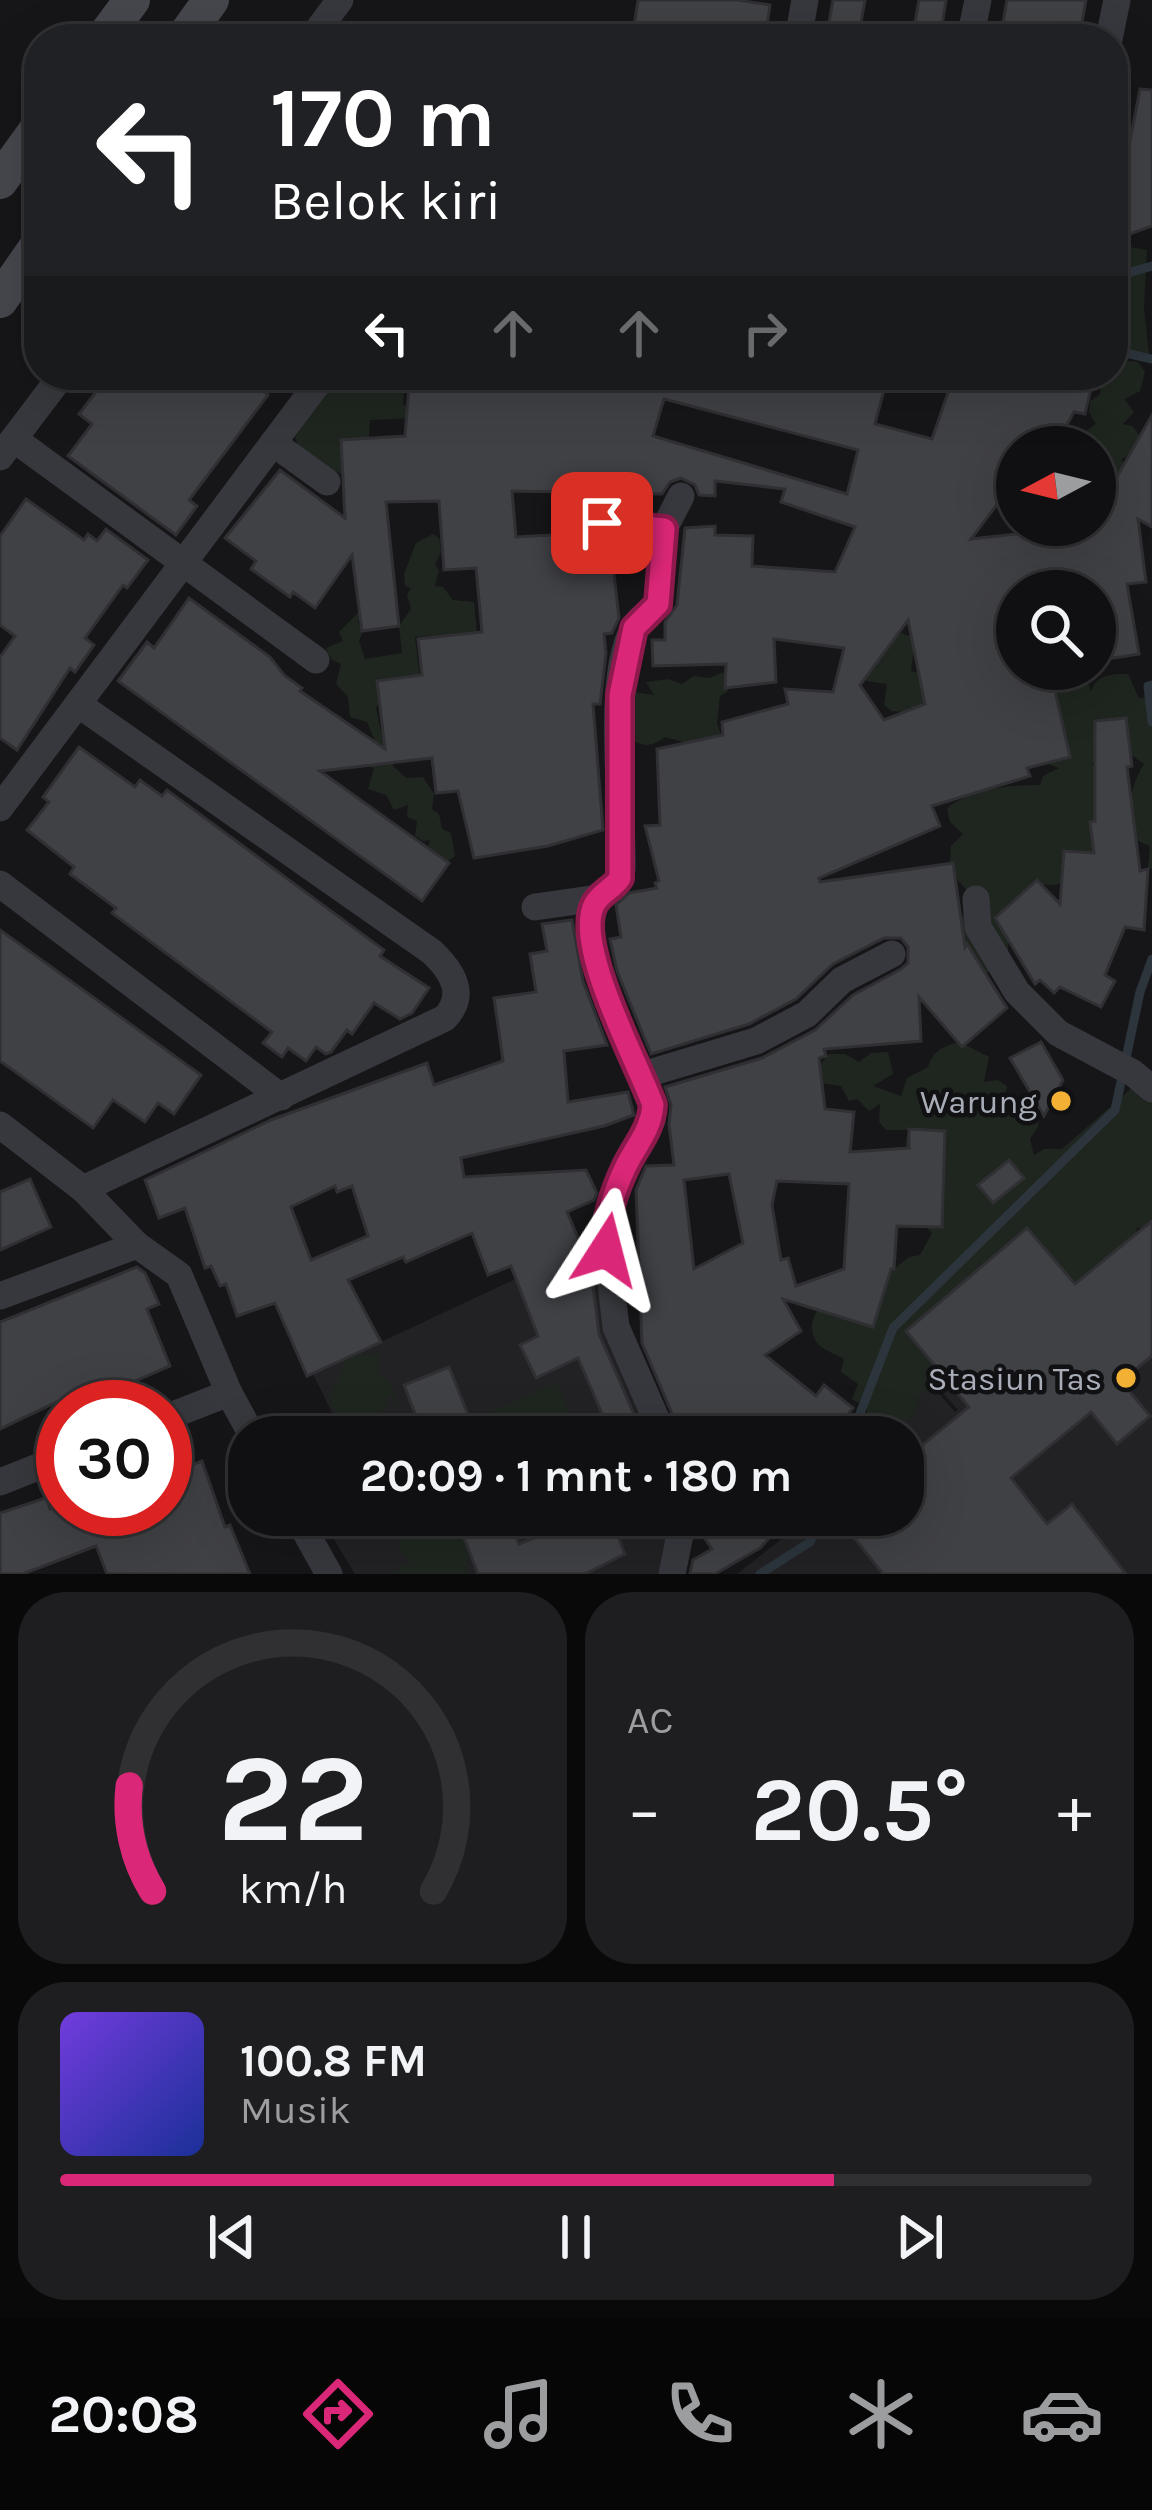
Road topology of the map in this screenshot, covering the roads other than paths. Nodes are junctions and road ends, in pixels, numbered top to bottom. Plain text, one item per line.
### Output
1 (24, 148) edge
2 (0, 181) edge
3 (24, 266) edge
4 (0, 300) edge
5 (51, 390) edge
6 (313, 390) edge
7 (273, 442) junction
8 (7, 448) edge
9 (327, 482) dead end
10 (681, 496) dead end
11 (584, 522) dead end
12 (664, 529) junction
13 (184, 561) junction
14 (316, 660) dead end
15 (78, 704) junction
16 (0, 808) edge
17 (0, 884) edge
18 (598, 898) junction
19 (976, 899) dead end
20 (535, 907) dead end
21 (892, 954) dead end
22 (643, 1076) junction
23 (1142, 1081) edge
24 (281, 1097) junction
25 (0, 1125) edge
26 (83, 1190) junction
27 (137, 1245) junction
28 (0, 1296) edge
29 (229, 1394) junction
30 (192, 1408) edge
31 (241, 1416) edge
32 (655, 1416) edge
33 (36, 1468) edge
34 (0, 1482) edge
35 (306, 1536) edge
36 (679, 1536) edge
37 (322, 1572) edge
38 (672, 1574) edge

1 - 2 main road
3 - 4 main road
5 - 8 street
6 - 7 street
7 - 9 street
7 - 13 street
8 - 13 street
10 - 12 street
11 - 12 street
12 - 18 street
13 - 14 street
13 - 15 street
15 - 16 street
15 - 24 street
17 - 24 street
18 - 20 street
18 - 22 street
19 - 23 street
21 - 22 street
22 - 32 street
24 - 26 street
25 - 26 street
26 - 27 street
27 - 28 street
27 - 29 street
29 - 30 street
29 - 31 street
33 - 34 street
35 - 37 street
36 - 38 street

